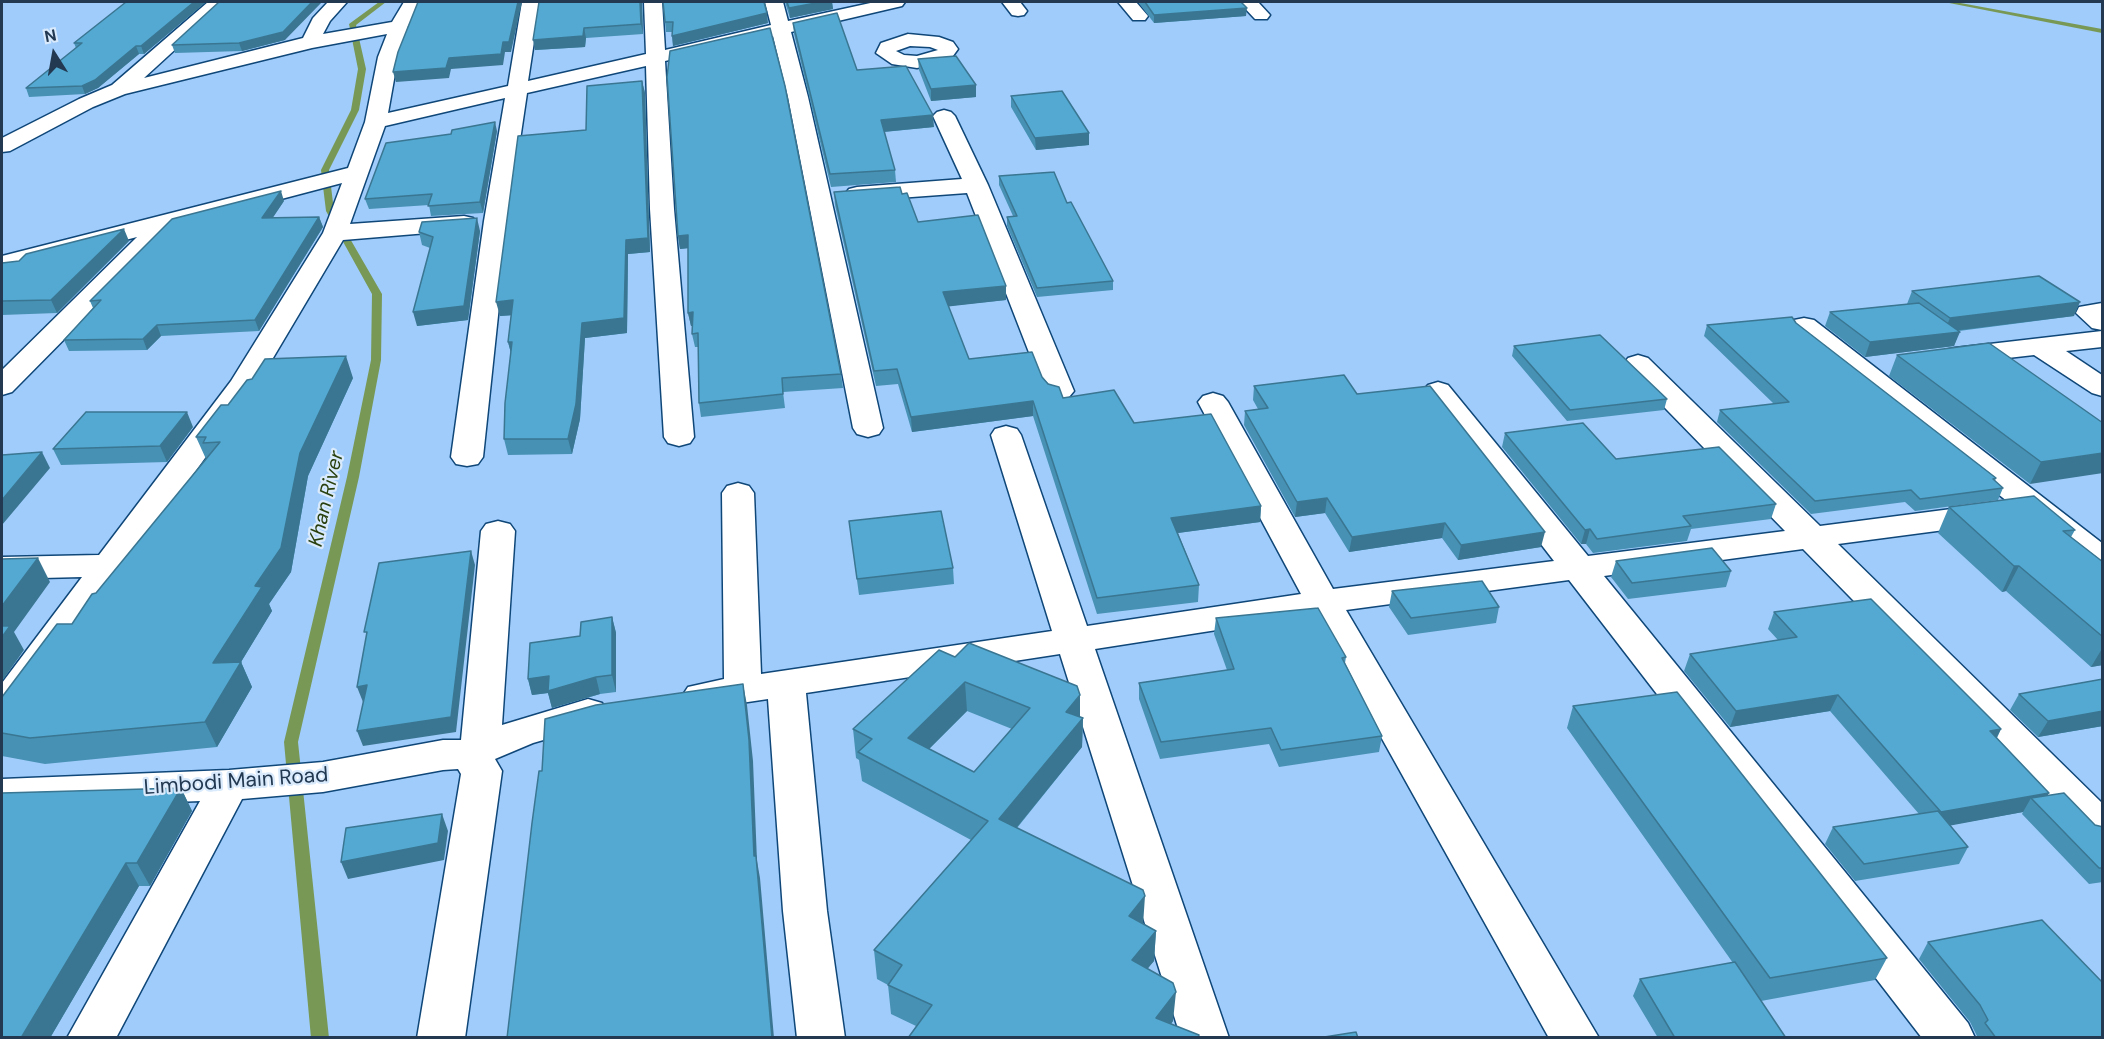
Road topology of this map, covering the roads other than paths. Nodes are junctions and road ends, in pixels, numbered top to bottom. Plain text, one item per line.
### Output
1 (218, 2) edge
2 (338, 2) edge
3 (413, 2) edge
4 (531, 2) edge
5 (653, 2) edge
6 (774, 2) edge
7 (890, 2) edge
8 (1126, 2) edge
9 (1248, 2) edge
10 (1261, 15) dead end
11 (1139, 16) dead end
12 (399, 26) junction
13 (779, 28) junction
14 (908, 40) dead end
15 (312, 42) junction
16 (657, 57) junction
17 (517, 88) junction
18 (119, 89) junction
19 (944, 116) dead end
20 (376, 122) junction
21 (2, 146) edge
22 (359, 172) junction
23 (976, 185) junction
24 (819, 196) junction
25 (496, 220) junction
26 (167, 221) junction
27 (334, 233) junction
28 (2, 264) edge
29 (2103, 311) edge
30 (2103, 322) edge
31 (1804, 326) edge
32 (2103, 339) edge
33 (2040, 347) junction
34 (1928, 360) edge
35 (1638, 364) dead end
36 (1893, 364) dead end
37 (1858, 368) junction
38 (2, 386) edge
39 (2103, 387) edge
40 (1059, 391) edge
41 (1438, 391) dead end
42 (1213, 402) dead end
43 (868, 428) dead end
44 (1006, 435) dead end
45 (679, 437) dead end
46 (467, 457) dead end
47 (738, 493) dead end
48 (2039, 507) junction
49 (498, 531) dead end
50 (1812, 538) junction
51 (2103, 559) edge
52 (107, 566) junction
53 (2, 568) edge
54 (1579, 568) junction
55 (1323, 603) junction
56 (1074, 640) junction
57 (786, 684) junction
58 (743, 690) junction
59 (672, 700) edge
60 (625, 706) edge
61 (2, 710) edge
62 (474, 752) junction
63 (236, 784) junction
64 (2, 794) edge
65 (2103, 828) edge
66 (92, 1038) edge
67 (441, 1038) edge
68 (821, 1038) edge
69 (1205, 1038) edge
70 (1575, 1038) edge
71 (1951, 1038) edge

1 - 18 street
2 - 15 street
3 - 12 street
4 - 17 street
5 - 16 street
6 - 13 street
7 - 13 street
7 - 14 street
8 - 11 street
9 - 10 street
12 - 15 street
12 - 20 street
13 - 16 street
13 - 24 street
15 - 18 street
16 - 17 street
16 - 45 street
17 - 20 street
17 - 25 street
18 - 21 street
19 - 23 street
20 - 22 street
22 - 26 street
22 - 27 street
23 - 24 street
23 - 40 street
24 - 43 street
25 - 27 street
25 - 46 street
26 - 28 street
26 - 38 street
27 - 52 street
29 - 30 street
31 - 37 street
32 - 33 street
33 - 34 street
33 - 39 street
35 - 50 street
36 - 37 street
37 - 48 street
41 - 54 street
42 - 55 street
44 - 56 street
47 - 58 street
48 - 50 street
48 - 51 street
49 - 62 street
50 - 54 street
50 - 65 street
52 - 53 street
52 - 61 street
54 - 55 street
54 - 71 street
55 - 56 street
55 - 70 street
56 - 57 street
56 - 69 street
57 - 58 street
57 - 68 street
58 - 59 street
60 - 62 street, Limbodi Main Road
62 - 63 street, Limbodi Main Road
62 - 67 street
63 - 64 street, Limbodi Main Road
63 - 66 street

